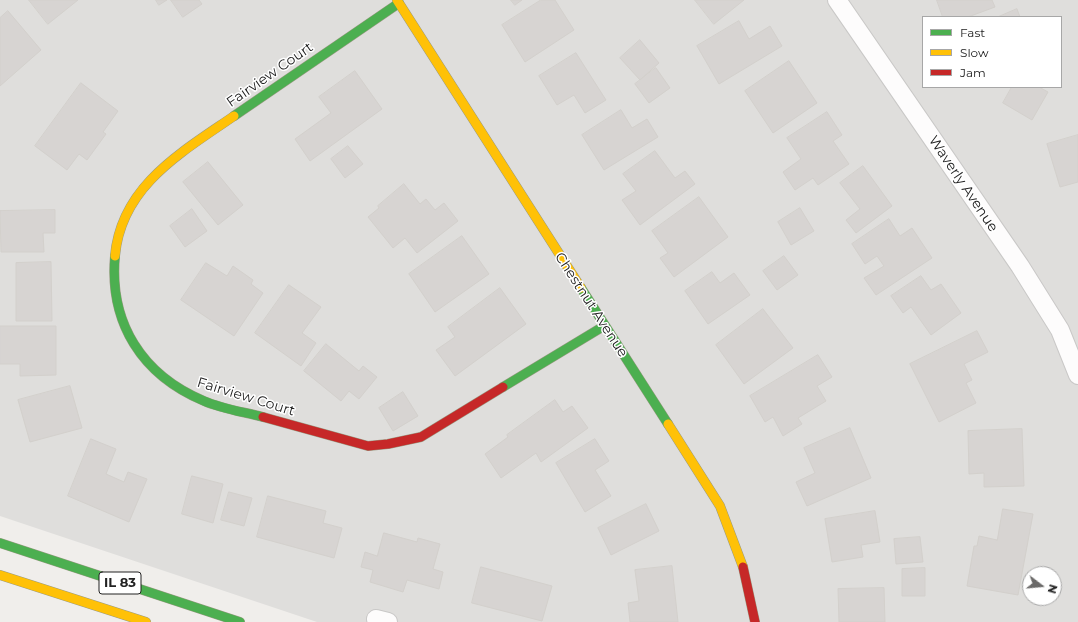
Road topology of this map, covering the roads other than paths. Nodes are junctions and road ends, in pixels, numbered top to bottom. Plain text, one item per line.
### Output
1 (838, 0) edge
2 (398, 1) edge
3 (604, 326) junction
4 (1078, 375) edge
5 (0, 543) edge
6 (0, 575) edge
7 (146, 622) edge
8 (240, 622) edge
9 (755, 622) edge

1 - 4 street, Waverly Avenue
2 - 3 main road, Chestnut Avenue
2 - 3 main road, Fairview Court
3 - 9 main road, Chestnut Avenue
5 - 8 main road, IL 83
6 - 7 main road, IL 83

